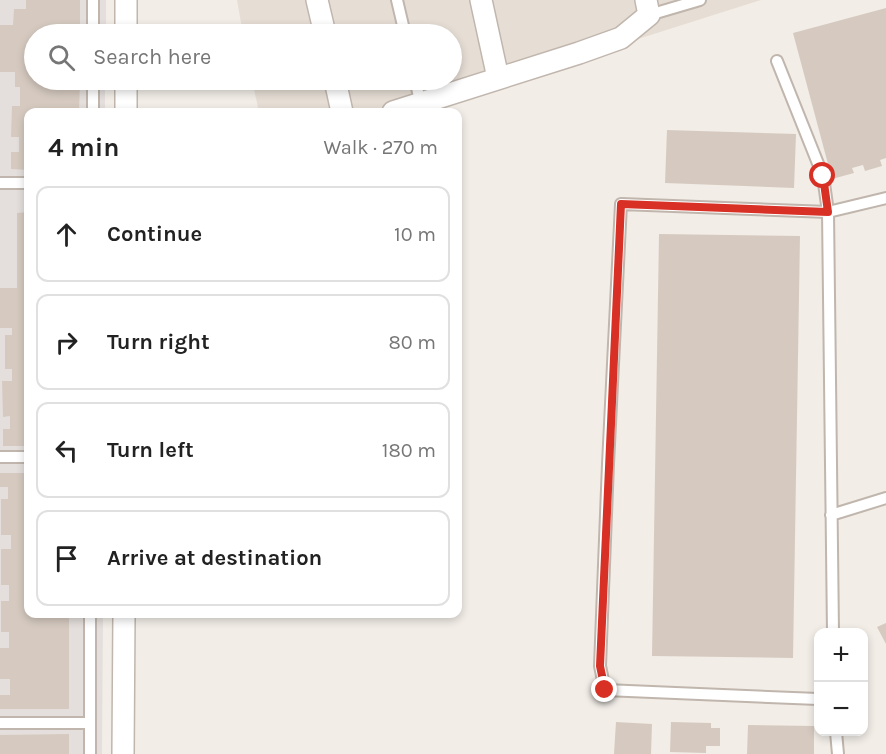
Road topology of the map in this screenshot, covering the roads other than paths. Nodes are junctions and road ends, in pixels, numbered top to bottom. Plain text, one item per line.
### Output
1 (93, 0) edge
2 (126, 0) edge
3 (317, 0) edge
4 (397, 0) edge
5 (481, 0) edge
6 (700, 0) edge
7 (647, 8) edge
8 (93, 24) edge
9 (126, 24) edge
10 (323, 24) edge
11 (403, 24) edge
12 (777, 61) dead end
13 (498, 78) junction
14 (93, 90) edge
15 (126, 90) edge
16 (337, 90) edge
17 (418, 90) edge
18 (421, 104) junction
19 (93, 108) edge
20 (126, 108) edge
21 (341, 108) edge
22 (407, 108) edge
23 (0, 183) edge
24 (24, 183) edge
25 (886, 198) edge
26 (828, 212) junction
27 (0, 457) edge
28 (24, 457) edge
29 (886, 498) edge
30 (831, 515) junction
31 (90, 618) edge
32 (124, 618) edge
33 (833, 628) edge
34 (814, 699) edge
35 (0, 723) edge
36 (90, 723) junction
37 (836, 736) edge
38 (90, 754) edge
39 (123, 754) edge
40 (838, 754) edge

1 - 8 lane
2 - 9 street
3 - 10 street
4 - 11 lane
5 - 13 street
6 - 7 lane
7 - 13 street
12 - 26 lane
13 - 18 street
14 - 19 lane
15 - 20 street
16 - 21 street
17 - 18 lane
18 - 22 street
23 - 24 lane
25 - 26 lane
26 - 30 lane
26 - 34 lane
27 - 28 lane
29 - 30 lane
30 - 33 lane
31 - 36 lane
32 - 39 street
35 - 36 lane
36 - 38 lane
37 - 40 lane

